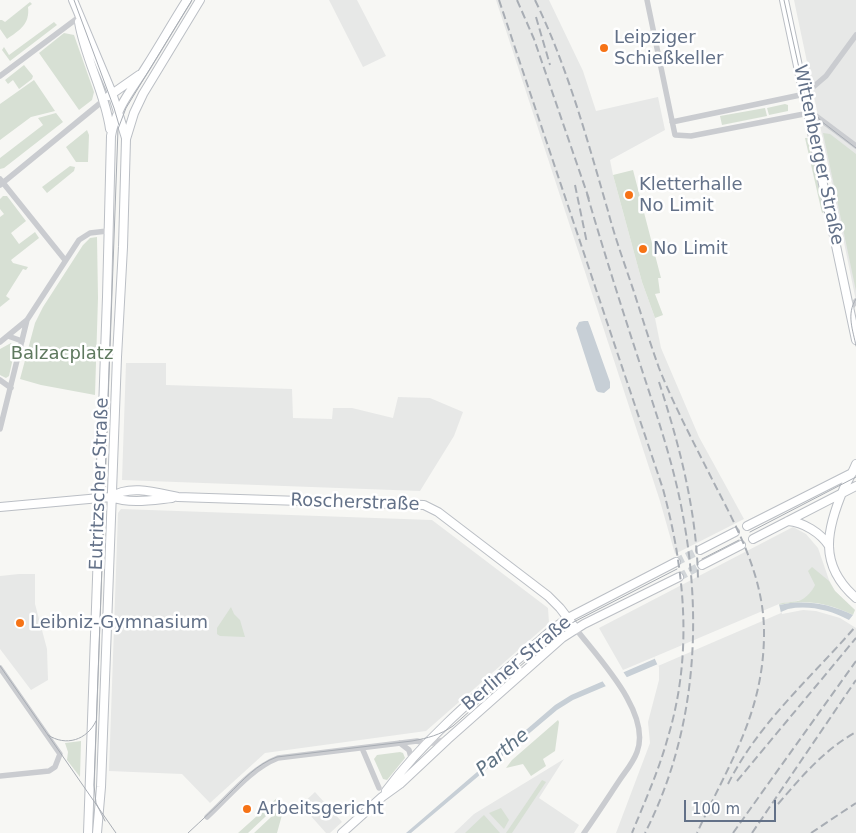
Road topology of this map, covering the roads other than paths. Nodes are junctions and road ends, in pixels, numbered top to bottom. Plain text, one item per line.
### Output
1 (72, 0) edge
2 (186, 0) edge
3 (200, 0) edge
4 (647, 0) edge
5 (784, 0) edge
6 (79, 17) junction
7 (856, 35) edge
8 (142, 73) junction
9 (0, 76) edge
10 (112, 93) junction
11 (805, 94) junction
12 (104, 100) junction
13 (118, 109) junction
14 (808, 111) junction
15 (672, 122) junction
16 (110, 136) junction
17 (126, 139) junction
18 (856, 146) edge
19 (1, 182) edge
20 (107, 231) junction
21 (65, 260) junction
22 (856, 301) edge
23 (850, 309) junction
24 (27, 320) junction
25 (8, 336) junction
26 (856, 340) edge
27 (22, 341) junction
28 (0, 342) edge
29 (0, 380) edge
30 (11, 388) junction
31 (0, 429) edge
32 (856, 464) edge
33 (854, 472) edge
34 (856, 486) edge
35 (842, 493) junction
36 (111, 496) junction
37 (100, 498) junction
38 (0, 506) edge
39 (788, 521) junction
40 (747, 526) dead end
41 (735, 532) dead end
42 (753, 539) dead end
43 (741, 545) dead end
44 (829, 546) junction
45 (700, 550) tunnel mouth
46 (676, 562) tunnel mouth
47 (702, 565) tunnel mouth
48 (678, 577) tunnel mouth
49 (856, 598) edge
50 (568, 618) junction
51 (576, 629) junction
52 (0, 668) edge
53 (448, 739) junction
54 (400, 743) junction
55 (428, 744) junction
56 (362, 748) junction
57 (428, 757) junction
58 (412, 761) junction
59 (0, 776) edge
60 (379, 788) dead end
61 (382, 797) junction
62 (207, 817) dead end
63 (88, 833) edge
64 (97, 833) edge
65 (342, 833) edge
66 (584, 833) edge

1 - 6 main road
2 - 8 main road
3 - 17 main road
4 - 15 street
5 - 11 main road, Wittenberger Straße
6 - 9 street
6 - 10 main road
6 - 12 main road
7 - 11 street
8 - 10 main road
8 - 13 main road
10 - 12 main road
10 - 13 main road
11 - 14 main road, Wittenberger Straße
11 - 15 street
12 - 16 main road
12 - 19 street
13 - 16 main road
13 - 17 main road
14 - 15 street
14 - 18 street
14 - 23 main road, Wittenberger Straße
16 - 20 main road, Eutritzscher Straße
17 - 36 main road, Eutritzscher Straße
19 - 21 street
20 - 21 street
20 - 37 main road, Eutritzscher Straße
21 - 24 street
22 - 23 street
23 - 26 main road, Wittenberger Straße
24 - 25 street
24 - 27 street
25 - 27 street
25 - 28 street
27 - 30 street
29 - 30 street
30 - 31 street
32 - 33 main road
33 - 35 main road
33 - 40 main road
34 - 35 main road
35 - 39 main road
35 - 44 main road
36 - 37 main road, Roscherstraße
36 - 50 main road, Roscherstraße
36 - 64 main road, Eutritzscher Straße
37 - 38 main road, Roscherstraße
37 - 63 main road, Eutritzscher Straße
39 - 42 main road
39 - 44 main road
41 - 45 main road
43 - 47 main road
44 - 49 main road
46 - 50 main road, Berliner Straße
48 - 51 main road, Berliner Straße
50 - 51 main road, Roscherstraße
50 - 55 main road, Berliner Straße
51 - 53 main road, Berliner Straße
51 - 66 street
52 - 59 street
53 - 55 street
53 - 57 main road, Berliner Straße
54 - 55 street
54 - 56 street
54 - 58 street
55 - 57 street
55 - 58 main road, Berliner Straße
56 - 60 street
56 - 62 street
57 - 61 main road, Berliner Straße
58 - 61 main road, Berliner Straße
61 - 65 main road, Berliner Straße

